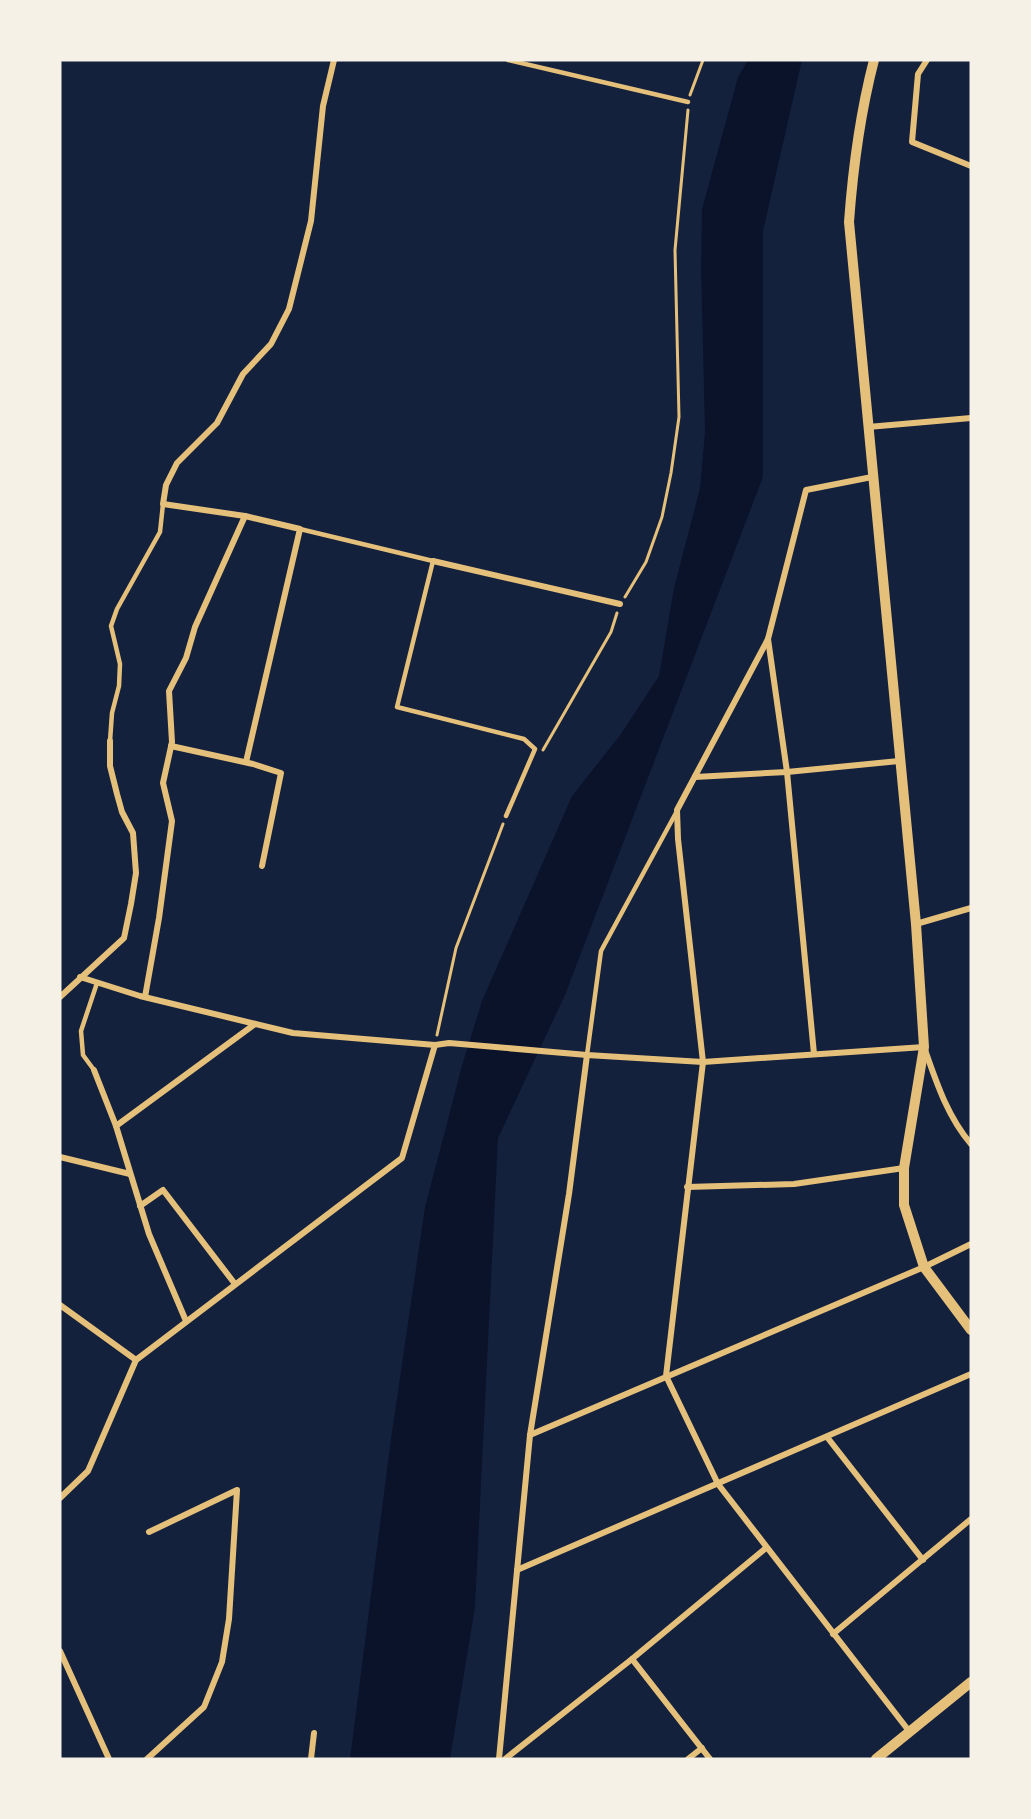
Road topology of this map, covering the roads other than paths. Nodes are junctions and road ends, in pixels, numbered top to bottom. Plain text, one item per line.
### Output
1 (334, 60) edge
2 (508, 60) edge
3 (874, 60) edge
4 (927, 60) edge
5 (688, 102) road end
6 (971, 166) edge
7 (971, 418) edge
8 (868, 427) junction
9 (872, 477) junction
10 (163, 504) junction
11 (245, 516) junction
12 (300, 529) junction
13 (433, 561) junction
14 (620, 604) road end
15 (768, 639) junction
16 (110, 741) joint
17 (171, 746) junction
18 (899, 761) junction
19 (246, 762) junction
20 (787, 772) junction
21 (695, 777) junction
22 (677, 810) junction
23 (506, 816) road end
24 (262, 866) dead end
25 (971, 908) edge
26 (916, 924) junction
27 (80, 977) junction
28 (97, 983) junction
29 (60, 997) edge
30 (145, 997) junction
31 (255, 1023) junction
32 (435, 1045) junction
33 (924, 1047) junction
34 (814, 1054) junction
35 (587, 1055) junction
36 (703, 1062) junction
37 (94, 1070) joint
38 (116, 1126) junction
39 (971, 1144) edge
40 (60, 1157) edge
41 (904, 1168) junction
42 (130, 1174) junction
43 (687, 1187) junction
44 (140, 1206) junction
45 (971, 1244) edge
46 (924, 1267) junction
47 (235, 1284) junction
48 (60, 1305) edge
49 (186, 1321) junction
50 (971, 1330) edge
51 (136, 1360) junction
52 (971, 1374) edge
53 (666, 1376) junction
54 (530, 1435) junction
55 (827, 1437) junction
56 (718, 1484) junction
57 (60, 1498) edge
58 (971, 1519) edge
59 (149, 1532) dead end
60 (766, 1548) junction
61 (922, 1560) junction
62 (517, 1570) junction
63 (833, 1634) junction
64 (60, 1651) edge
65 (632, 1659) junction
66 (971, 1682) edge
67 (909, 1731) junction
68 (314, 1733) dead end
69 (702, 1748) junction
70 (109, 1759) edge
71 (147, 1759) edge
72 (311, 1759) edge
73 (499, 1759) edge
74 (505, 1759) edge
75 (688, 1759) edge
76 (710, 1759) edge
77 (876, 1759) edge

1 - 10 street
2 - 5 lane
3 - 8 street
4 - 6 street
7 - 8 street
8 - 9 street
9 - 15 street
9 - 18 street
10 - 11 street
10 - 16 lane
11 - 12 street
11 - 17 street
12 - 13 lane
12 - 19 street
13 - 14 street
13 - 23 lane
15 - 20 street
15 - 21 street
16 - 27 street
17 - 19 street
17 - 30 street
18 - 20 street
18 - 26 street
19 - 24 street
20 - 21 street
20 - 34 street
21 - 22 street
22 - 35 lane
22 - 36 street
25 - 26 street
26 - 33 street
27 - 28 street
27 - 29 street
28 - 30 street
28 - 37 lane
30 - 31 street
31 - 32 street
31 - 38 street
32 - 35 street
32 - 47 street
33 - 34 street
33 - 39 street
33 - 41 street
34 - 36 street
35 - 36 street
35 - 54 street
36 - 43 street
37 - 38 street
38 - 42 street
40 - 42 street
41 - 43 street
41 - 46 street
42 - 44 street
43 - 53 street
44 - 47 street
44 - 49 street
45 - 46 street
46 - 50 street
46 - 53 street
47 - 49 street
48 - 51 street
49 - 51 street
51 - 57 street
52 - 55 street
53 - 54 street
53 - 56 street
54 - 62 street
55 - 56 street
55 - 61 street
56 - 60 street
56 - 62 street
58 - 61 street
59 - 71 street
60 - 63 street
60 - 65 street
61 - 63 street
62 - 73 street
63 - 67 street
64 - 70 street
65 - 69 street
65 - 74 street
66 - 67 street
67 - 77 street
68 - 72 street
69 - 75 street
69 - 76 street

